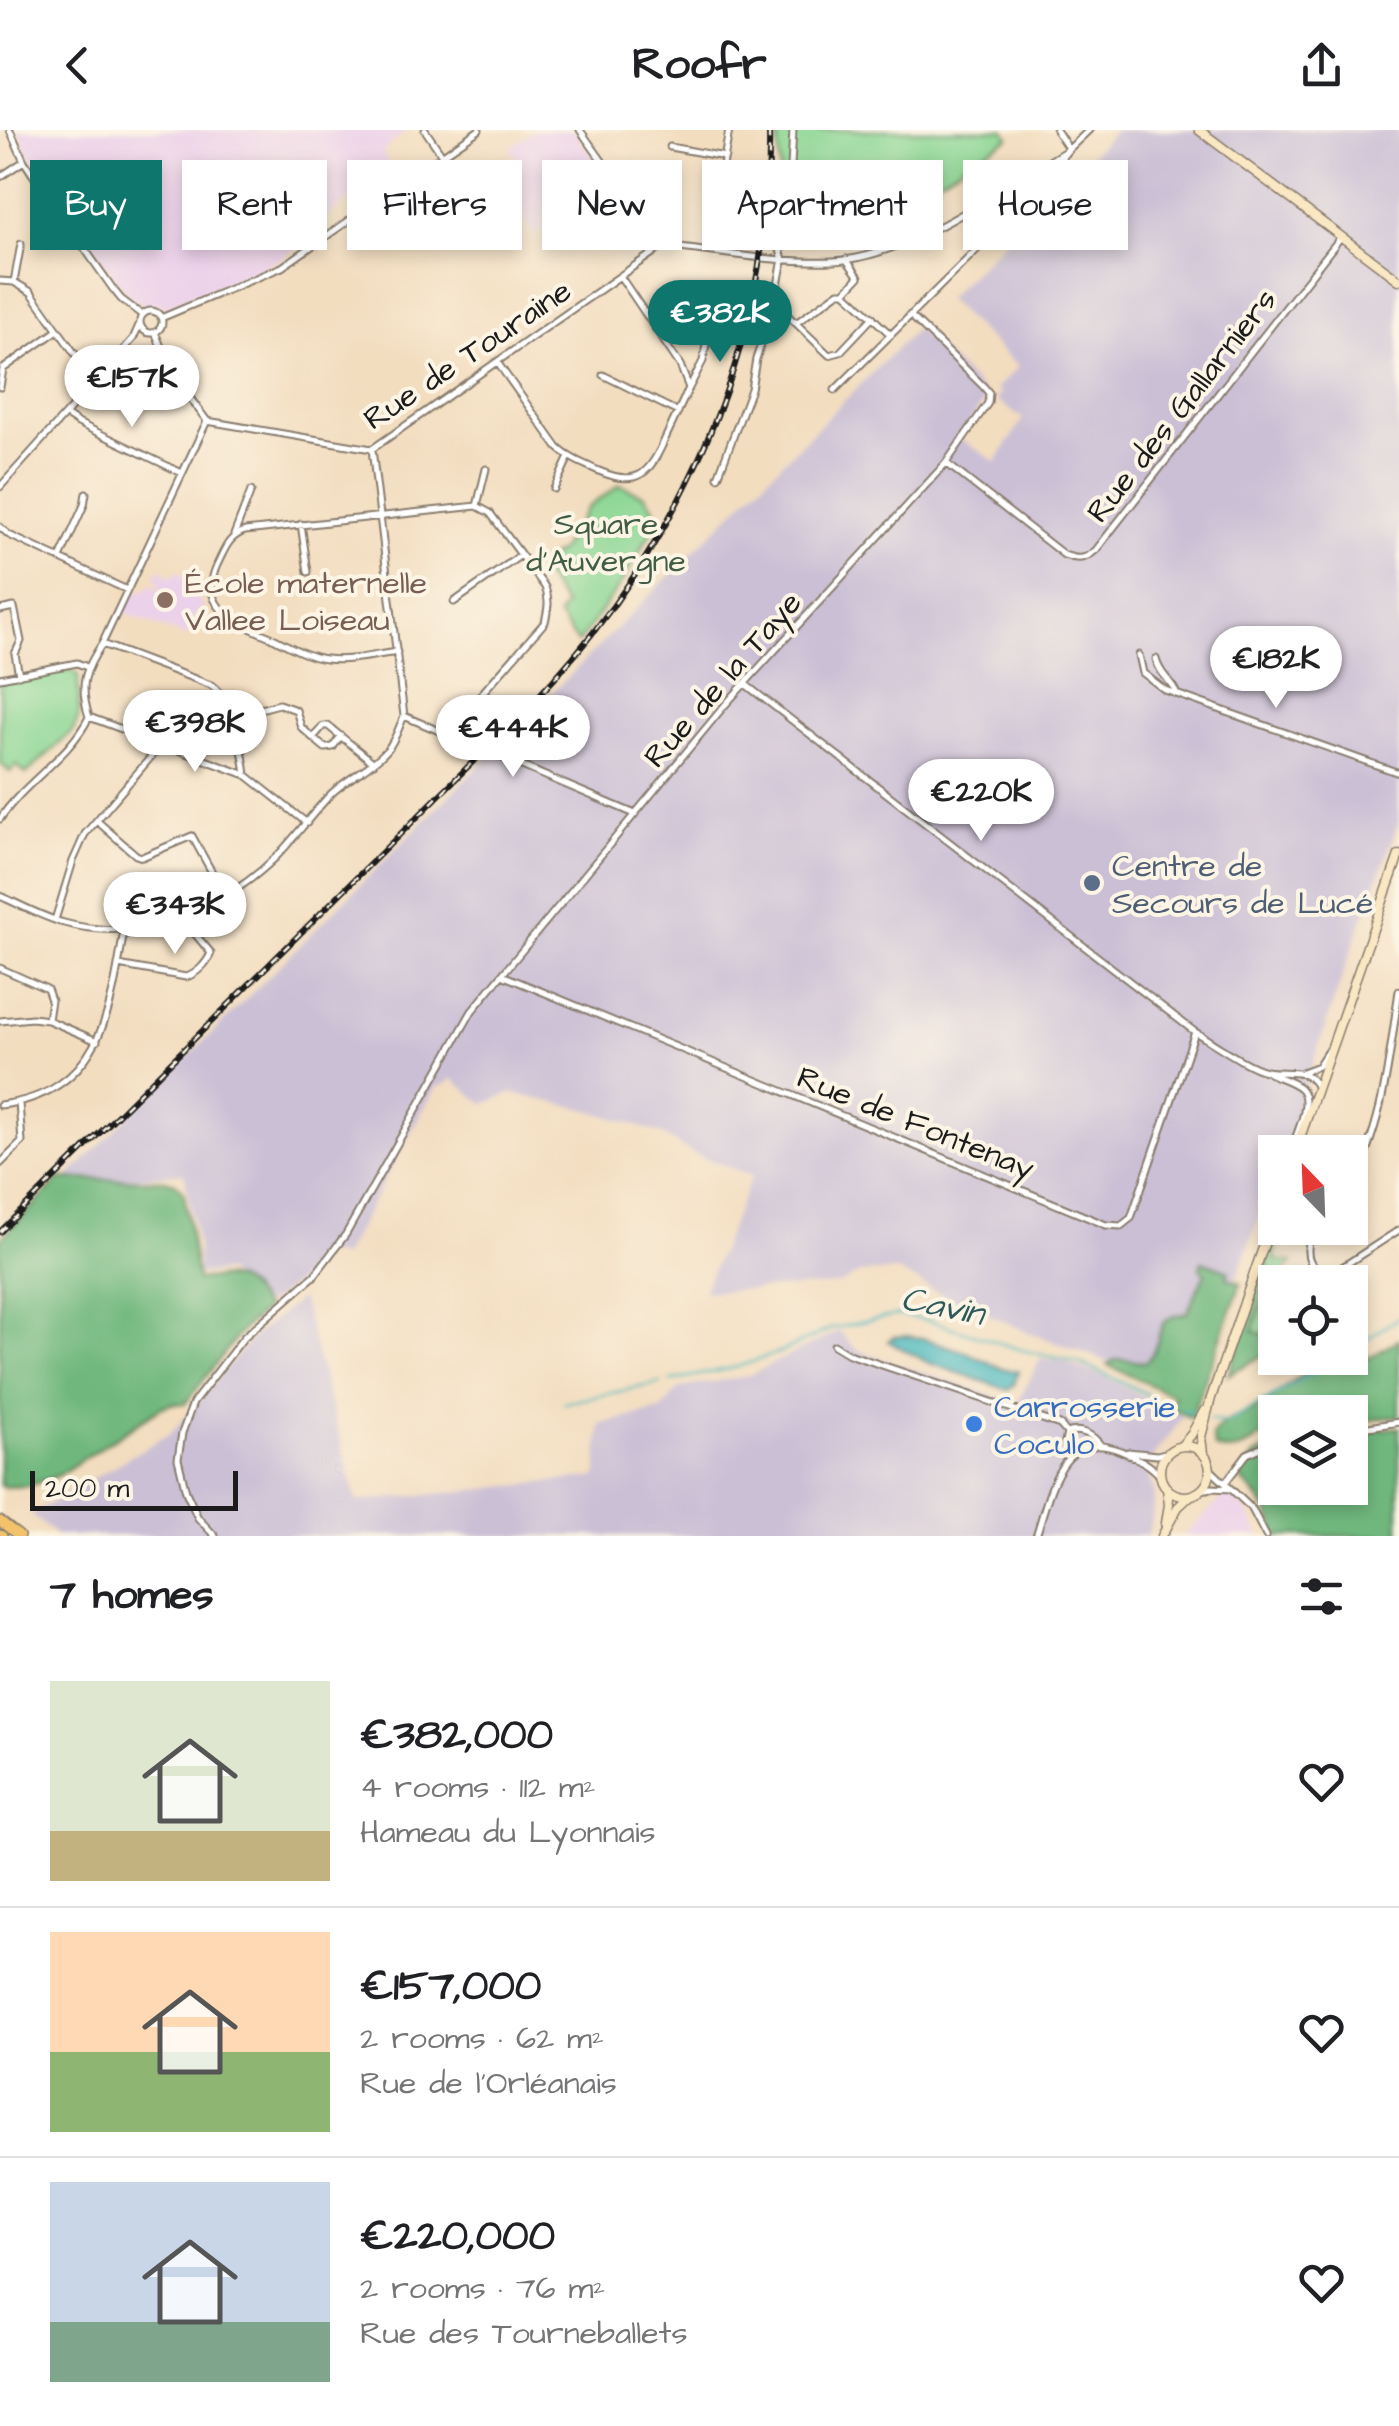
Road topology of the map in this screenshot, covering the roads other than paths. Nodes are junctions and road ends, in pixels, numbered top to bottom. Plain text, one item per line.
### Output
1 (10, 130) edge
2 (425, 130) edge
3 (480, 130) edge
4 (580, 130) edge
5 (729, 130) edge
6 (793, 130) edge
7 (1056, 130) edge
8 (1089, 130) edge
9 (1199, 130) edge
10 (670, 148) dead end
11 (1068, 149) junction
12 (442, 155) junction
13 (725, 158) junction
14 (601, 160) edge
15 (24, 161) junction
16 (0, 177) edge
17 (1342, 236) junction
18 (21, 244) dead end
19 (682, 248) edge
20 (657, 250) edge
21 (710, 251) junction
22 (783, 259) junction
23 (846, 259) junction
24 (620, 276) junction
25 (1399, 280) edge
26 (0, 281) edge
27 (14, 282) junction
28 (846, 292) junction
29 (774, 306) junction
30 (142, 316) junction
31 (910, 316) junction
32 (873, 317) junction
33 (161, 318) junction
34 (796, 323) junction
35 (140, 324) junction
36 (709, 328) dead end
37 (58, 330) junction
38 (152, 333) junction
39 (890, 335) junction
40 (136, 336) junction
41 (497, 362) junction
42 (2, 368) edge
43 (603, 375) dead end
44 (95, 382) junction
45 (0, 388) edge
46 (689, 388) junction
47 (835, 390) dead end
48 (678, 412) junction
49 (66, 415) junction
50 (207, 421) junction
51 (372, 449) junction
52 (569, 458) junction
53 (946, 463) junction
54 (486, 469) dead end
55 (182, 473) junction
56 (718, 476) dead end
57 (0, 487) edge
58 (554, 489) dead end
59 (251, 491) dead end
60 (86, 493) dead end
61 (478, 506) junction
62 (379, 515) junction
63 (301, 524) junction
64 (0, 527) edge
65 (234, 535) junction
66 (521, 555) junction
67 (60, 558) junction
68 (308, 572) dead end
69 (126, 590) junction
70 (454, 602) dead end
71 (0, 610) edge
72 (102, 644) junction
73 (397, 652) junction
74 (1138, 655) dead end
75 (1156, 659) dead end
76 (87, 667) junction
77 (19, 674) junction
78 (0, 678) edge
79 (745, 684) junction
80 (1178, 694) junction
81 (404, 716) junction
82 (89, 717) junction
83 (231, 717) junction
84 (446, 734) junction
85 (340, 736) junction
86 (314, 738) junction
87 (162, 744) junction
88 (374, 763) junction
89 (1399, 773) edge
90 (246, 775) junction
91 (1, 814) edge
92 (635, 814) junction
93 (97, 821) junction
94 (307, 823) junction
95 (1399, 855) edge
96 (0, 896) edge
97 (225, 896) junction
98 (184, 916) junction
99 (55, 920) junction
100 (124, 930) junction
101 (118, 965) junction
102 (0, 968) edge
103 (502, 975) junction
104 (1399, 991) edge
105 (48, 1020) junction
106 (0, 1021) edge
107 (1196, 1032) junction
108 (97, 1041) junction
109 (1332, 1045) junction
110 (1267, 1071) junction
111 (1300, 1073) junction
112 (1317, 1087) junction
113 (19, 1103) junction
114 (0, 1105) edge
115 (1297, 1135) edge
116 (1299, 1135) edge
117 (1368, 1147) edge
118 (0, 1164) edge
119 (1399, 1230) edge
120 (1263, 1245) edge
121 (1308, 1245) edge
122 (834, 1345) dead end
123 (1210, 1398) junction
124 (1399, 1422) edge
125 (1368, 1427) edge
126 (1067, 1433) junction
127 (1101, 1446) junction
128 (1181, 1446) junction
129 (1258, 1450) edge
130 (1125, 1452) junction
131 (1169, 1452) junction
132 (1202, 1453) junction
133 (1072, 1454) junction
134 (1210, 1469) junction
135 (1160, 1476) junction
136 (1225, 1483) junction
137 (1167, 1488) junction
138 (1231, 1489) junction
139 (1201, 1490) junction
140 (1190, 1496) junction
141 (0, 1521) edge
142 (1164, 1532) edge
143 (18, 1536) edge
144 (215, 1536) edge
145 (1036, 1536) edge
146 (1266, 1536) edge

1 - 15 street
2 - 12 street
3 - 12 street
4 - 14 street
5 - 13 street
6 - 22 street
7 - 11 street
8 - 11 street
9 - 17 main road
10 - 13 street
11 - 23 street
11 - 31 street
12 - 33 street
13 - 21 street
15 - 16 street
15 - 30 street
17 - 25 main road
17 - 53 street, Rue des Gallarniers
18 - 27 street
19 - 21 street
20 - 24 street, Rue de Touraine
21 - 22 street
22 - 23 street
22 - 29 street
23 - 28 street
24 - 41 street, Rue de Touraine
24 - 46 street
26 - 27 street
27 - 37 street
28 - 32 street
28 - 34 street
29 - 34 street
29 - 56 street
30 - 33 street
30 - 35 street
31 - 39 street
31 - 53 street, Rue de la Taye
32 - 34 street
32 - 39 street
33 - 38 street
35 - 38 street
35 - 40 street
36 - 46 street
37 - 42 street
37 - 44 street
38 - 40 street
38 - 50 street
39 - 47 street
40 - 44 street
41 - 51 street, Rue de Touraine
41 - 52 street
42 - 45 street
43 - 48 street
44 - 49 street
46 - 48 street
48 - 52 street
49 - 55 street
49 - 57 street
50 - 51 street, Rue de Touraine
50 - 55 street
51 - 62 street
52 - 58 street
53 - 79 street, Rue de la Taye
54 - 61 street
55 - 69 street
59 - 65 street
60 - 67 street
61 - 62 street
61 - 66 street
62 - 63 street
62 - 73 street
63 - 65 street
63 - 68 street
64 - 67 street
65 - 73 street
66 - 70 street
66 - 84 street
67 - 69 street
69 - 72 street
71 - 77 street
72 - 76 street
72 - 83 street
73 - 81 street
74 - 80 street
75 - 80 street
76 - 77 street
76 - 82 street
77 - 78 street
79 - 92 street, Rue de la Taye
79 - 107 street
80 - 89 street
81 - 84 street
81 - 88 street
82 - 87 street
82 - 91 street
83 - 86 street
83 - 90 street
84 - 92 street
85 - 86 street
85 - 86 street
85 - 88 street
87 - 90 street
87 - 93 street
88 - 94 street
90 - 94 street
92 - 103 street, Rue de la Taye
93 - 97 street
93 - 99 street
94 - 97 street
95 - 109 main road
96 - 99 street
97 - 98 street
98 - 100 street
98 - 101 street
99 - 100 street
100 - 101 street
101 - 108 street
102 - 105 street
103 - 107 street, Rue de Fontenay
103 - 144 street, Rue de la Taye
104 - 117 street
105 - 106 street
105 - 108 street
107 - 110 street
108 - 113 street
109 - 111 street
109 - 112 main road
110 - 111 street
110 - 115 street
111 - 112 street
112 - 116 main road
113 - 114 street
113 - 118 street
119 - 121 street
120 - 123 main road
122 - 126 street
123 - 128 main road
123 - 132 main road
124 - 125 street
126 - 127 street
126 - 133 street
127 - 130 street
127 - 133 street
128 - 131 main road
128 - 132 main road
129 - 136 street
130 - 131 street
130 - 135 street
131 - 135 main road
132 - 134 main road
133 - 145 street
134 - 136 street
134 - 139 main road
135 - 137 main road
136 - 138 street
137 - 140 main road
137 - 142 main road
138 - 139 street
138 - 146 street
139 - 140 main road
140 - 142 main road
141 - 143 main road

